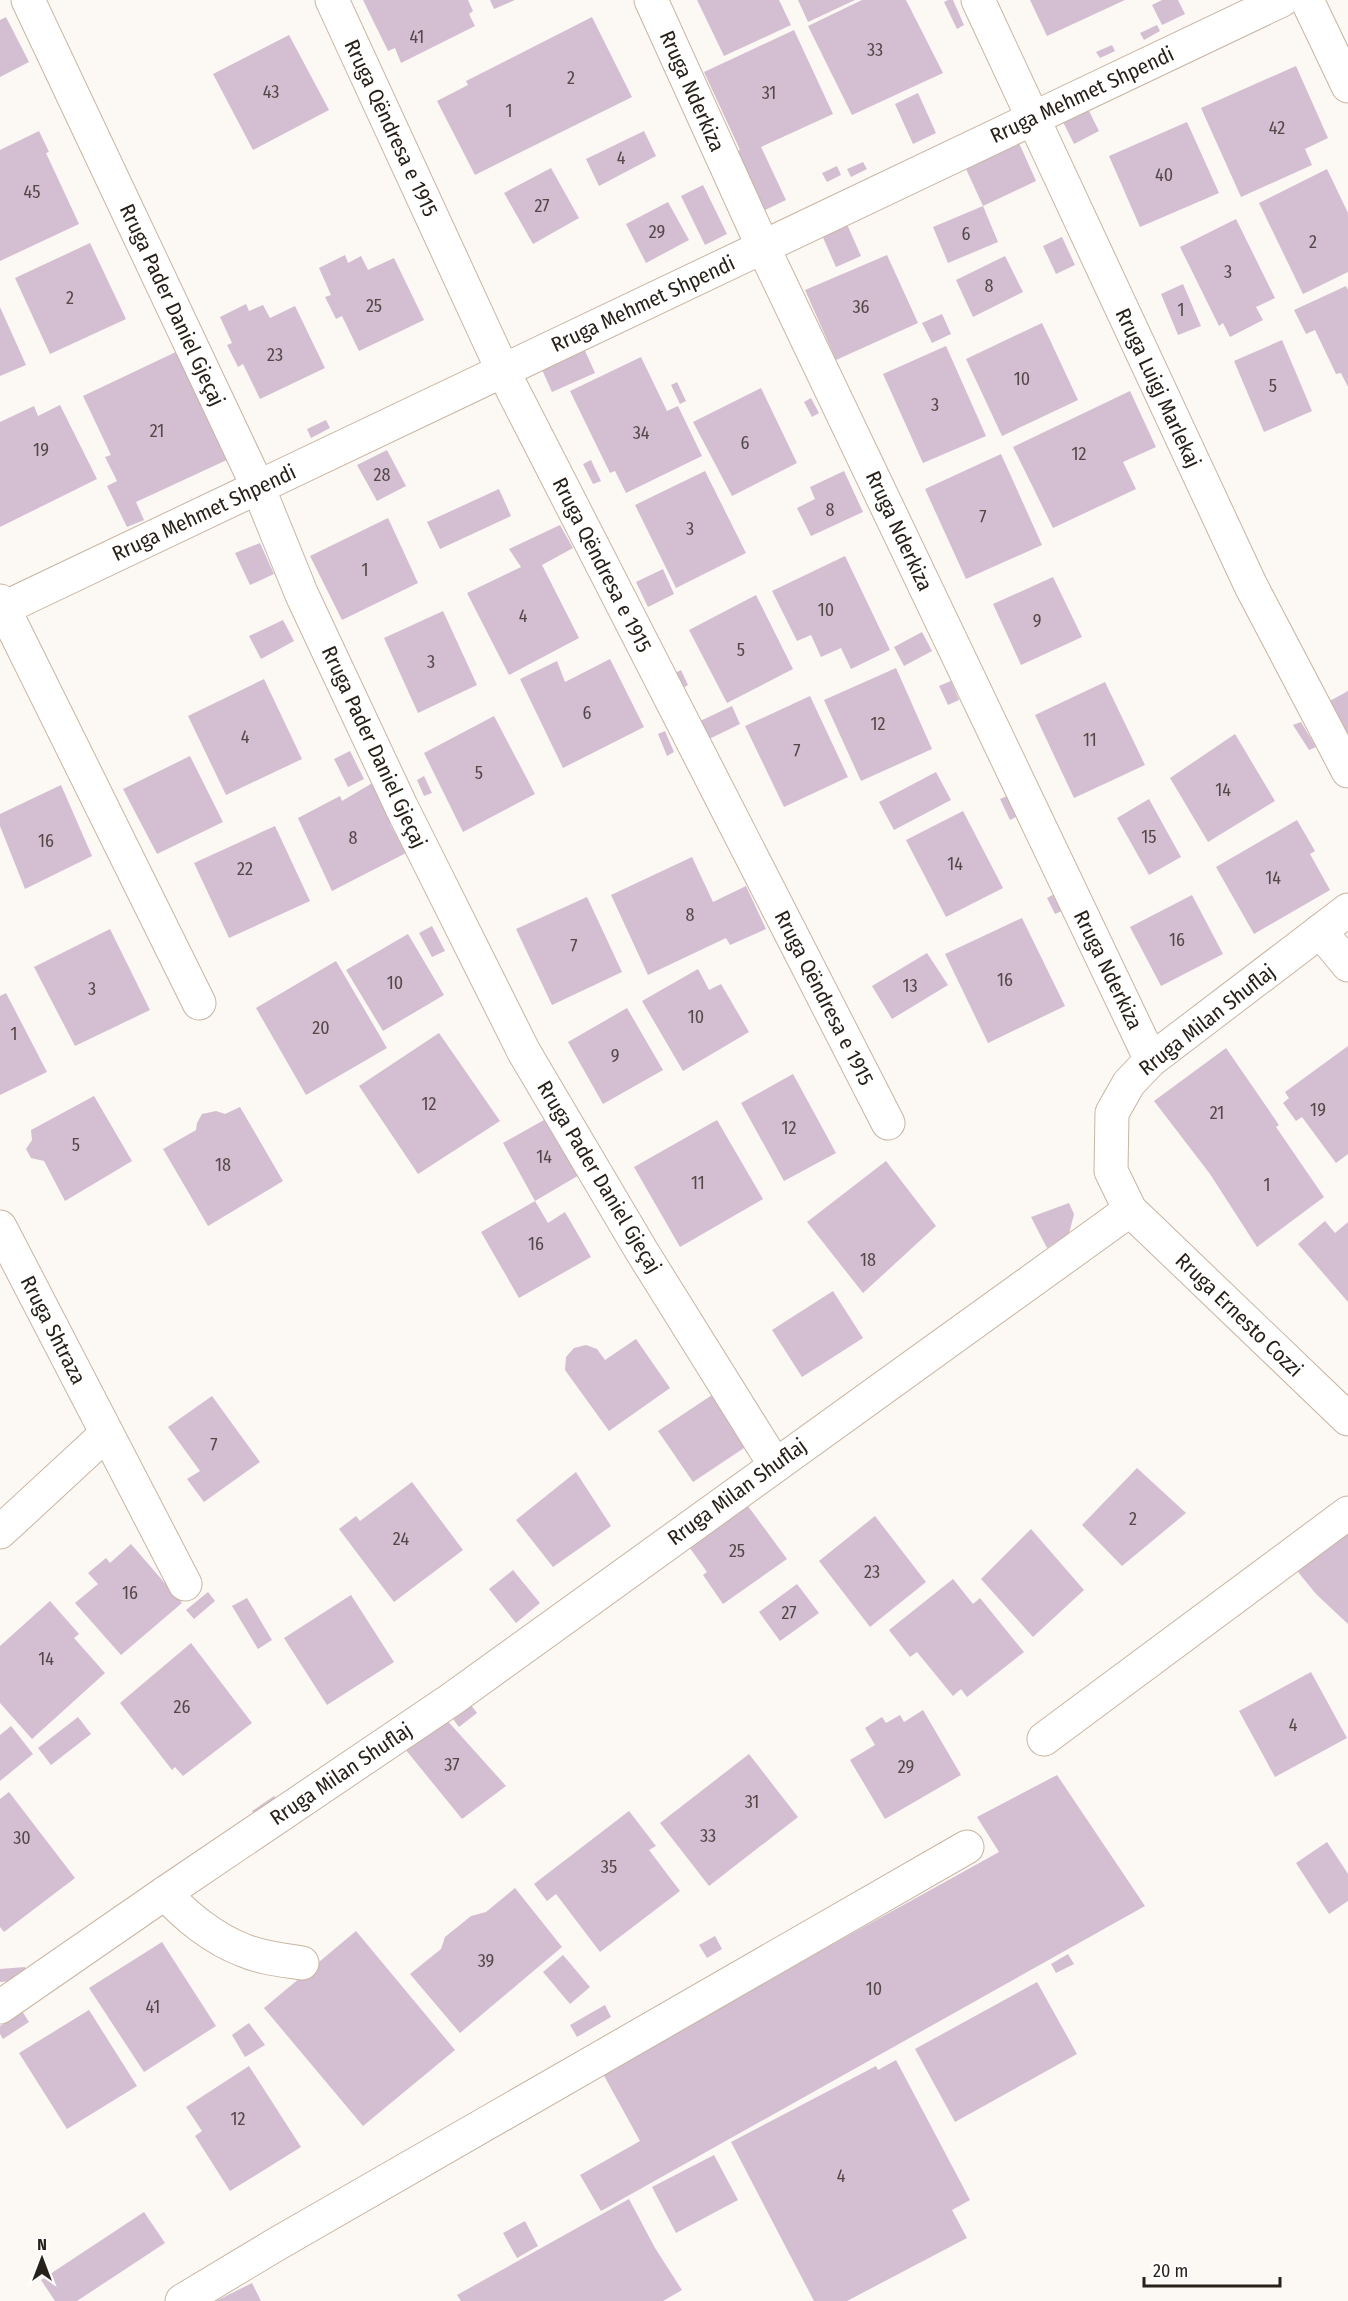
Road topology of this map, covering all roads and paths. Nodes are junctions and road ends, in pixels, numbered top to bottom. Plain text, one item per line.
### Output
1 (28, 0) edge
2 (332, 0) edge
3 (651, 0) edge
4 (978, 0) edge
5 (1282, 0) edge
6 (1307, 0) edge
7 (1348, 86) edge
8 (1032, 119) junction
9 (764, 247) junction
10 (503, 371) junction
11 (258, 487) junction
12 (1, 606) edge
13 (1348, 771) edge
14 (1348, 910) edge
15 (1320, 931) junction
16 (1348, 966) edge
17 (199, 1003) dead end
18 (1151, 1060) junction
19 (888, 1123) dead end
20 (1130, 1210) junction
21 (0, 1227) edge
22 (1348, 1419) edge
23 (106, 1434) junction
24 (775, 1465) junction
25 (1348, 1513) edge
26 (0, 1532) edge
27 (185, 1584) dead end
28 (1044, 1739) dead end
29 (967, 1847) dead end
30 (165, 1893) junction
31 (302, 1963) dead end
32 (0, 2007) edge
33 (182, 2301) edge

1 - 11 street, Rruga Pader Daniel Gjeçaj
2 - 10 street, Rruga Qëndresa e 1915
3 - 9 street, Rruga Nderkiza
4 - 8 street, Rruga Luigj Marlekaj
5 - 8 street, Rruga Mehmet Shpendi
6 - 7 street
8 - 9 street, Rruga Mehmet Shpendi
8 - 13 street, Rruga Luigj Marlekaj
9 - 10 street, Rruga Mehmet Shpendi
9 - 18 street, Rruga Nderkiza
10 - 11 street, Rruga Mehmet Shpendi
10 - 19 street, Rruga Qëndresa e 1915
11 - 12 street, Rruga Mehmet Shpendi
11 - 24 street, Rruga Pader Daniel Gjeçaj
12 - 17 street, Rruga Mehmet Shpendi
14 - 15 street, Rruga Milan Shuflaj
15 - 16 street
15 - 18 street, Rruga Milan Shuflaj
18 - 20 street, Rruga Milan Shuflaj
20 - 22 street, Rruga Ernesto Cozzi
20 - 24 street, Rruga Milan Shuflaj
21 - 23 street, Rruga Shtraza
23 - 26 street
23 - 27 street, Rruga Shtraza
24 - 30 street, Rruga Milan Shuflaj
25 - 28 street
29 - 33 street
30 - 31 street
30 - 32 street, Rruga Milan Shuflaj

